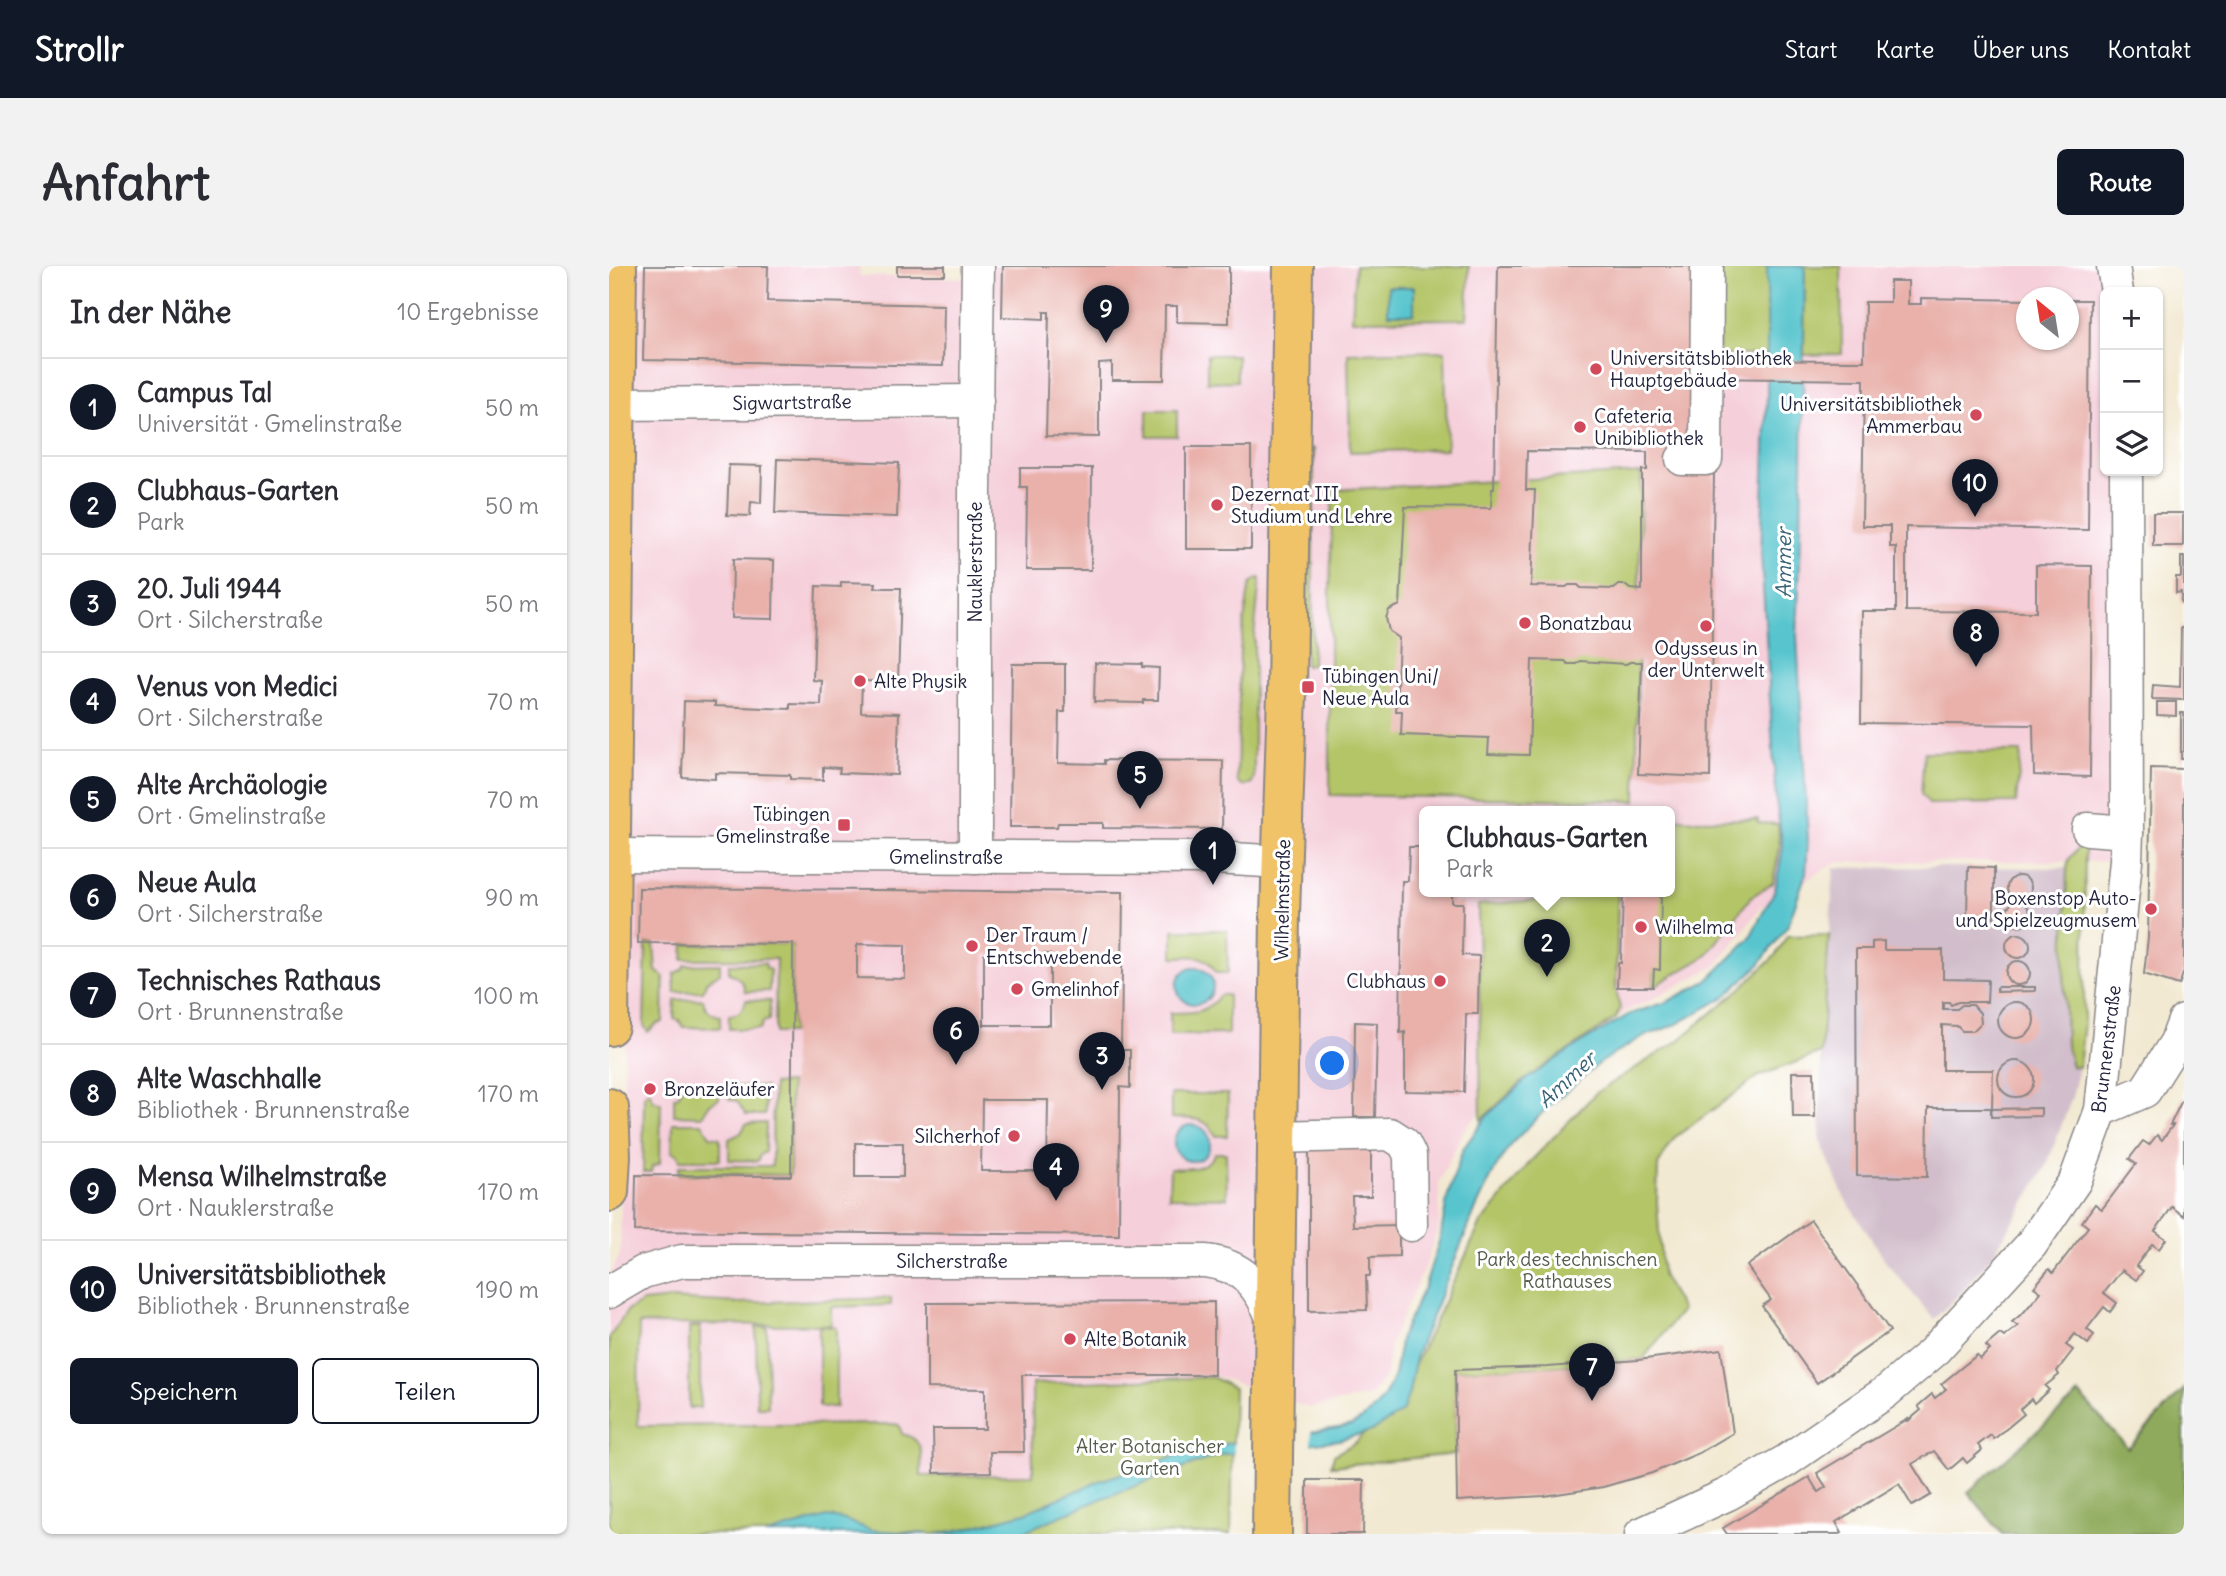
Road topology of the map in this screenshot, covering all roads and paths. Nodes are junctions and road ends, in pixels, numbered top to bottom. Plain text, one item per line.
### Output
1 (617, 266) edge
2 (978, 266) edge
3 (1293, 266) edge
4 (1707, 266) edge
5 (2113, 266) edge
6 (2116, 287) edge
7 (977, 401) junction
8 (612, 402) edge
9 (1682, 459) dead end
10 (612, 475) edge
11 (2126, 476) edge
12 (2088, 829) dead end
13 (2127, 832) junction
14 (610, 855) edge
15 (975, 857) junction
16 (1282, 862) junction
17 (2184, 1021) edge
18 (609, 1026) edge
19 (609, 1108) edge
20 (2101, 1110) junction
21 (1277, 1137) junction
22 (609, 1192) edge
23 (1412, 1225) dead end
24 (609, 1293) edge
25 (1273, 1320) junction
26 (1272, 1534) edge
27 (1641, 1534) edge

1 - 8 main road
2 - 7 street, Nauklerstraße
3 - 16 main road, Wilhelmstraße
4 - 9 street
5 - 6 street
7 - 8 street, Sigwartstraße
7 - 15 street, Nauklerstraße
8 - 10 main road
10 - 14 main road
11 - 13 street, Brunnenstraße
12 - 13 street
13 - 20 street, Brunnenstraße
14 - 15 street, Gmelinstraße
14 - 18 main road
15 - 16 street, Gmelinstraße
16 - 21 main road, Wilhelmstraße
17 - 20 street
19 - 22 main road
20 - 27 street, Brunnenstraße
21 - 23 street
21 - 25 main road, Wilhelmstraße
24 - 25 street, Silcherstraße
25 - 26 main road, Wilhelmstraße

